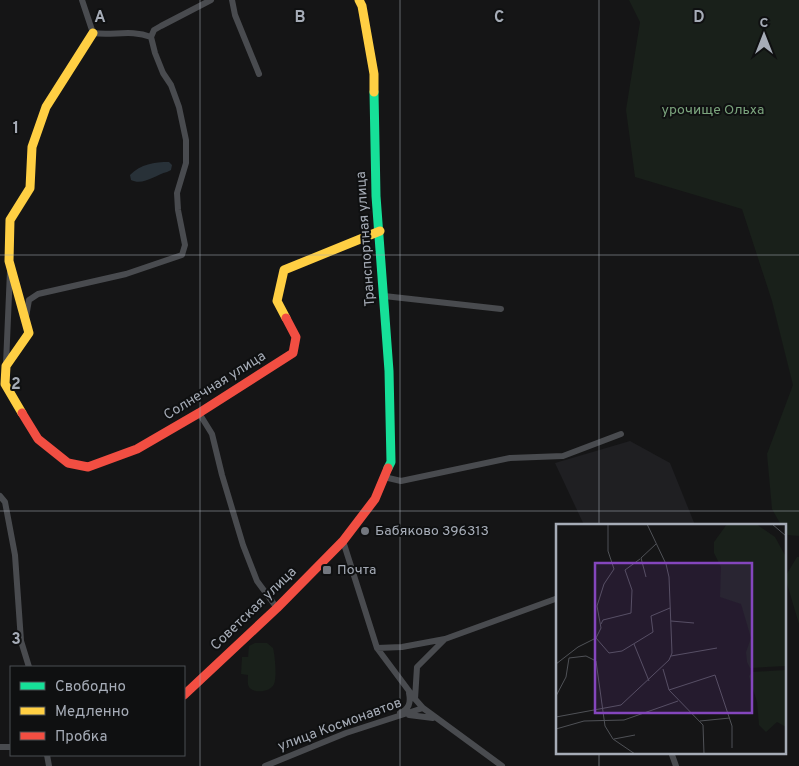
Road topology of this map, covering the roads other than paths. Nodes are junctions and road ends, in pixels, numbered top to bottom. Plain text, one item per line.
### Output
1 (82, 0) edge
2 (211, 0) edge
3 (232, 0) edge
4 (359, 0) edge
5 (93, 33) junction
6 (151, 37) junction
7 (259, 74) dead end
8 (380, 231) junction
9 (10, 265) junction
10 (384, 296) junction
11 (501, 309) dead end
12 (26, 321) junction
13 (6, 366) junction
14 (2, 385) edge
15 (199, 413) junction
16 (621, 434) dead end
17 (384, 477) junction
18 (0, 496) edge
19 (343, 541) junction
20 (556, 599) edge
21 (277, 608) junction
22 (444, 639) junction
23 (377, 648) junction
24 (29, 666) edge
25 (409, 692) junction
26 (185, 694) edge
27 (415, 700) junction
28 (423, 708) junction
29 (392, 718) junction
30 (438, 719) junction
31 (672, 754) edge
32 (265, 766) edge
33 (502, 766) edge
34 (676, 766) edge

1 - 5 street
2 - 6 street
3 - 7 street
4 - 8 street, Транспортная улица
5 - 6 street
5 - 9 street, Солнечная улица
6 - 12 street
8 - 10 street, Транспортная улица
8 - 15 street, Солнечная улица
9 - 12 street, Солнечная улица
9 - 13 street
10 - 11 street
10 - 17 street, Транспортная улица
12 - 13 street, Солнечная улица
13 - 14 street, Солнечная улица
14 - 15 street, Солнечная улица
15 - 21 street
16 - 17 street
17 - 19 street, Транспортная улица
18 - 24 street
19 - 21 street, Советская улица
19 - 23 street
20 - 22 street
21 - 26 street, Советская улица
22 - 23 street
22 - 27 street
23 - 25 street
25 - 27 street
25 - 29 street
27 - 28 street
28 - 29 street, улица Космонавтов
28 - 30 street
29 - 30 street
29 - 32 street, улица Космонавтов
30 - 33 street
31 - 34 street

